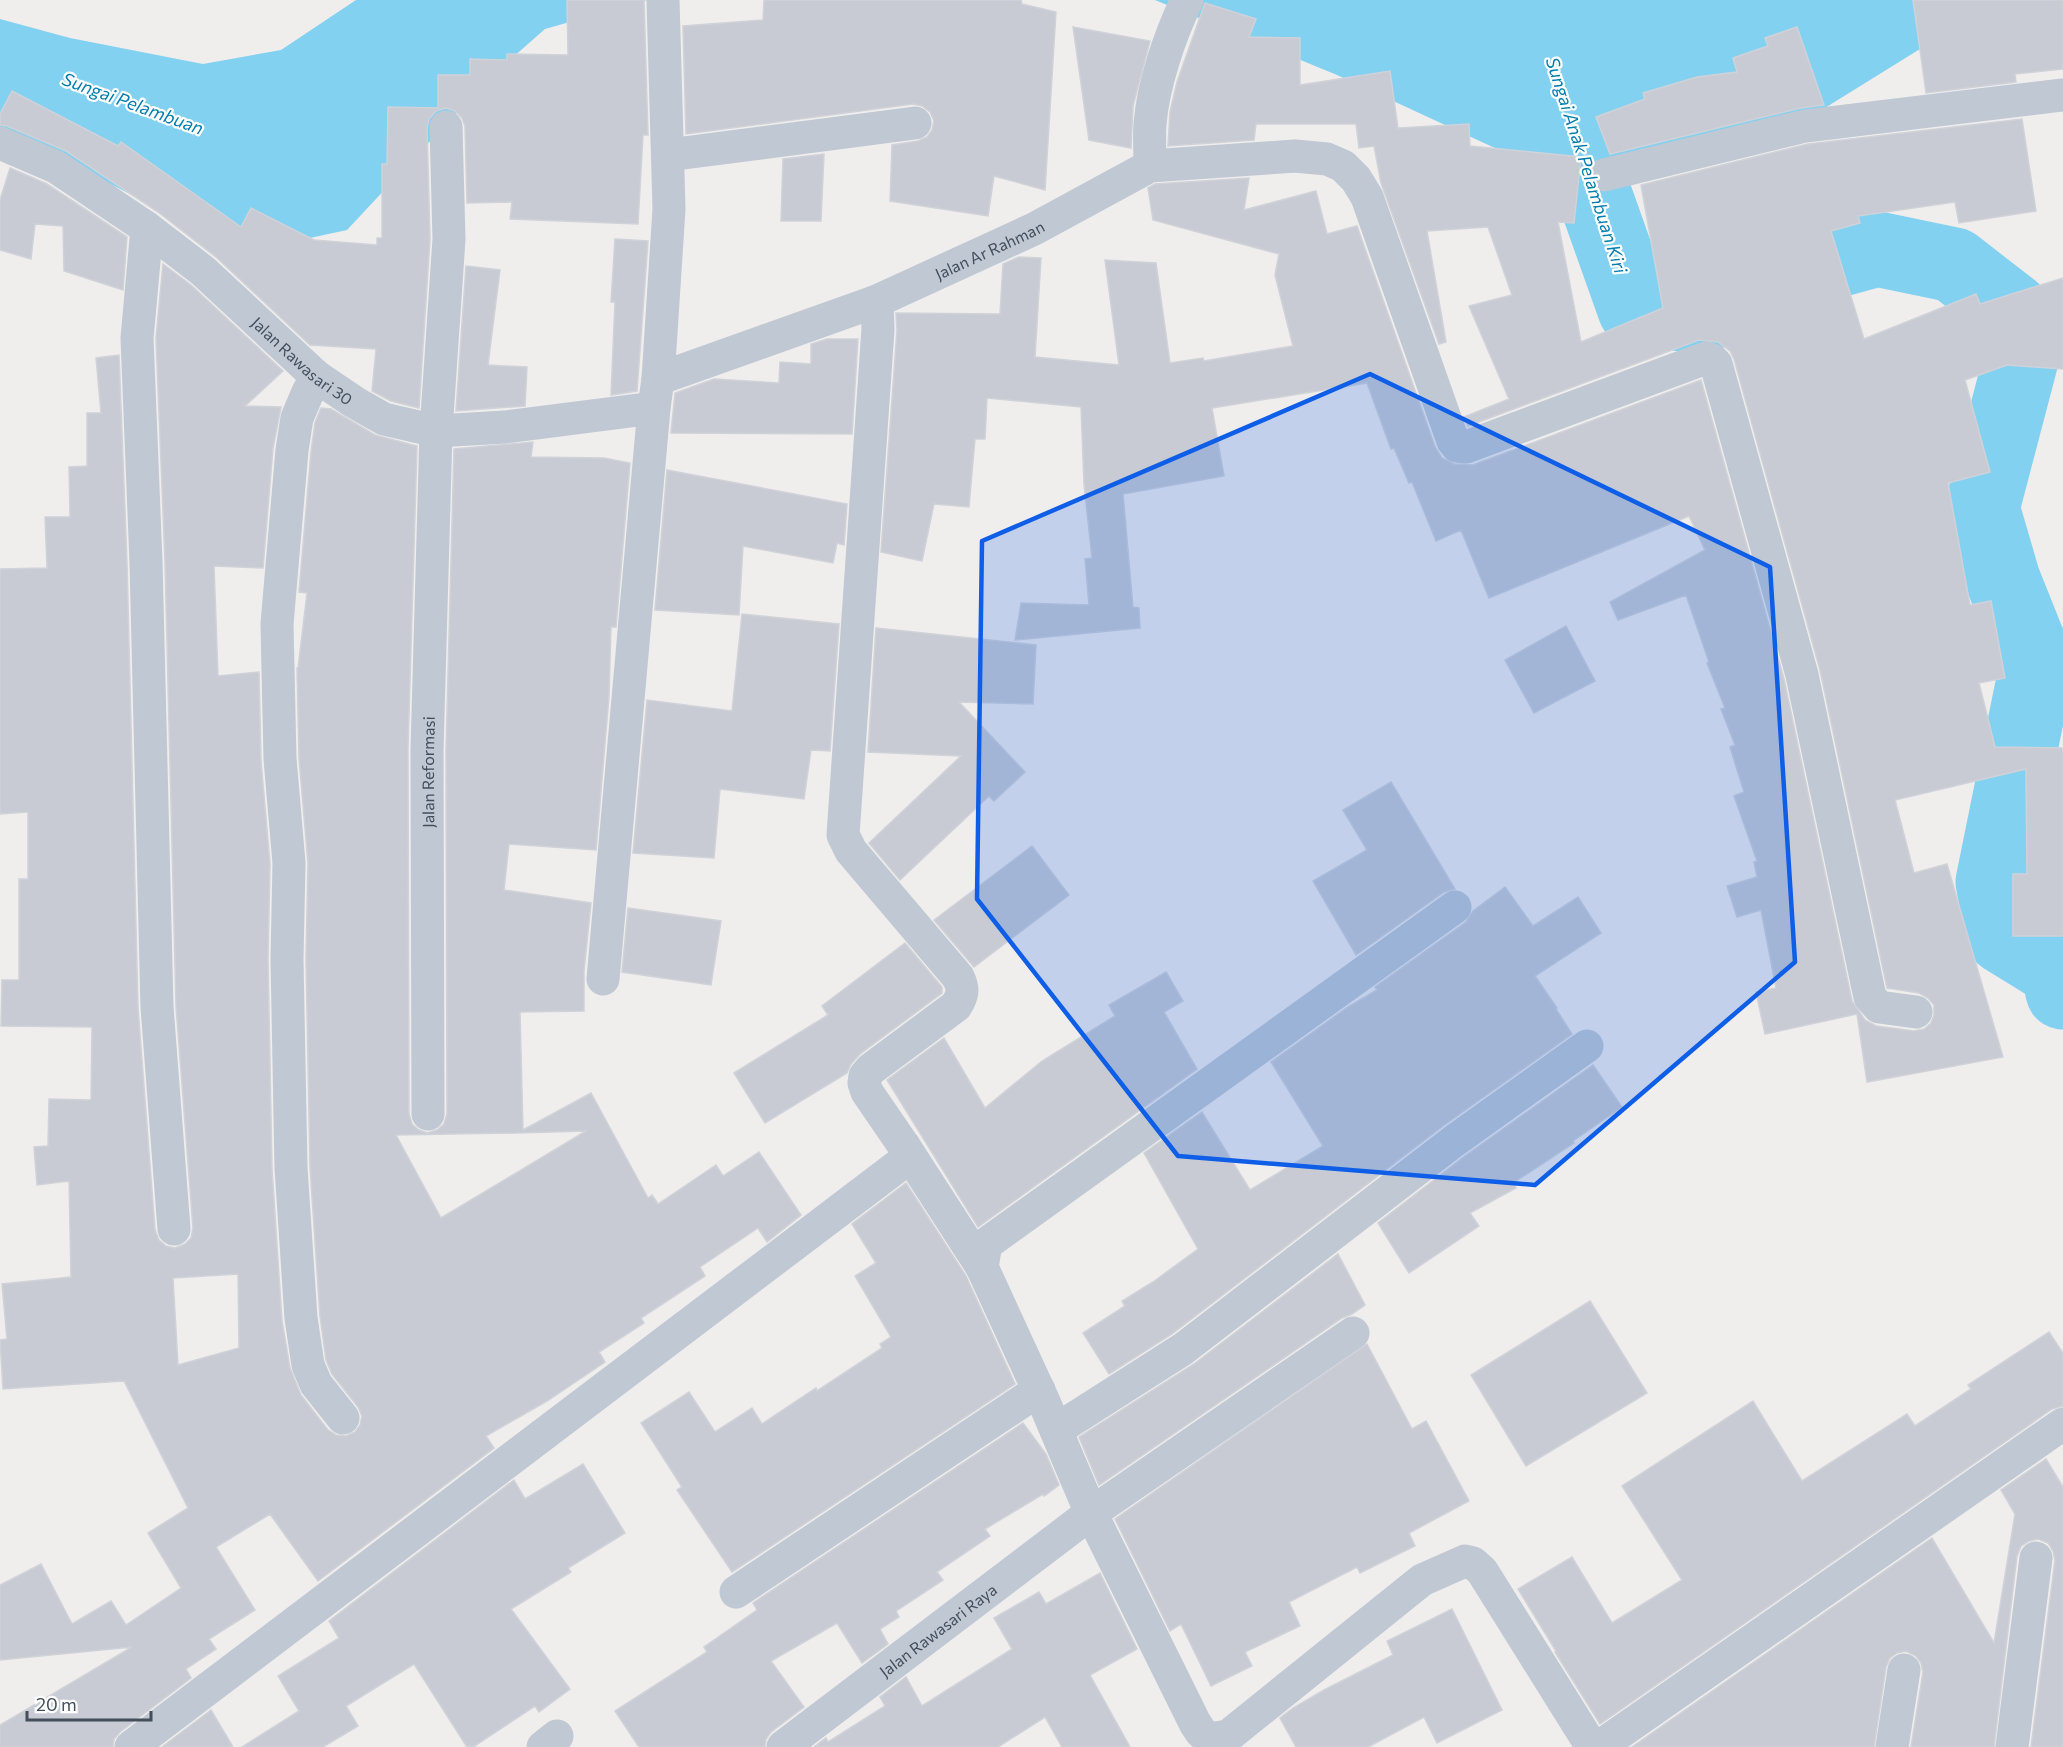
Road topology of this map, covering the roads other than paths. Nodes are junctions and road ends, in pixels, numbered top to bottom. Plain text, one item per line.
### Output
1 (1183, 8) edge
2 (664, 13) edge
3 (2063, 94) edge
4 (915, 123) dead end
5 (446, 127) dead end
6 (0, 143) edge
7 (668, 155) junction
8 (1150, 166) junction
9 (1604, 175) dead end
10 (147, 228) junction
11 (877, 301) junction
12 (317, 376) junction
13 (656, 393) junction
14 (436, 431) junction
15 (1455, 907) dead end
16 (603, 979) dead end
17 (1916, 1012) dead end
18 (1587, 1046) dead end
19 (428, 1114) dead end
20 (904, 1146) junction
21 (174, 1229) dead end
22 (982, 1267) junction
23 (1353, 1333) dead end
24 (1039, 1390) junction
25 (343, 1418) dead end
26 (2063, 1424) edge
27 (1056, 1430) junction
28 (1091, 1513) junction
29 (2036, 1558) dead end
30 (736, 1592) dead end
31 (1904, 1670) dead end
32 (1210, 1743) edge
33 (131, 1747) edge
34 (783, 1747) edge
35 (1592, 1747) edge
36 (1599, 1747) edge
37 (1892, 1747) edge
38 (2012, 1747) edge

1 - 8 street
2 - 7 street
3 - 9 street
4 - 7 street
5 - 14 street, Jalan Reformasi
6 - 10 street, Jalan Rawasari 30
7 - 13 street
8 - 11 street, Jalan Ar Rahman
8 - 17 street
10 - 12 street, Jalan Rawasari 30
10 - 21 street
11 - 13 street, Jalan Ar Rahman
11 - 20 street
12 - 14 street, Jalan Rawasari 30
12 - 25 street
13 - 14 street, Jalan Rawasari 30
13 - 16 street
14 - 19 street, Jalan Reformasi
15 - 22 street
18 - 27 street
20 - 22 street
20 - 33 street
22 - 24 street
23 - 28 street, Jalan Rawasari Raya
24 - 27 street
24 - 30 street
26 - 36 street
27 - 28 street
28 - 32 street
28 - 34 street, Jalan Rawasari Raya
29 - 38 street
31 - 37 street
32 - 35 street

